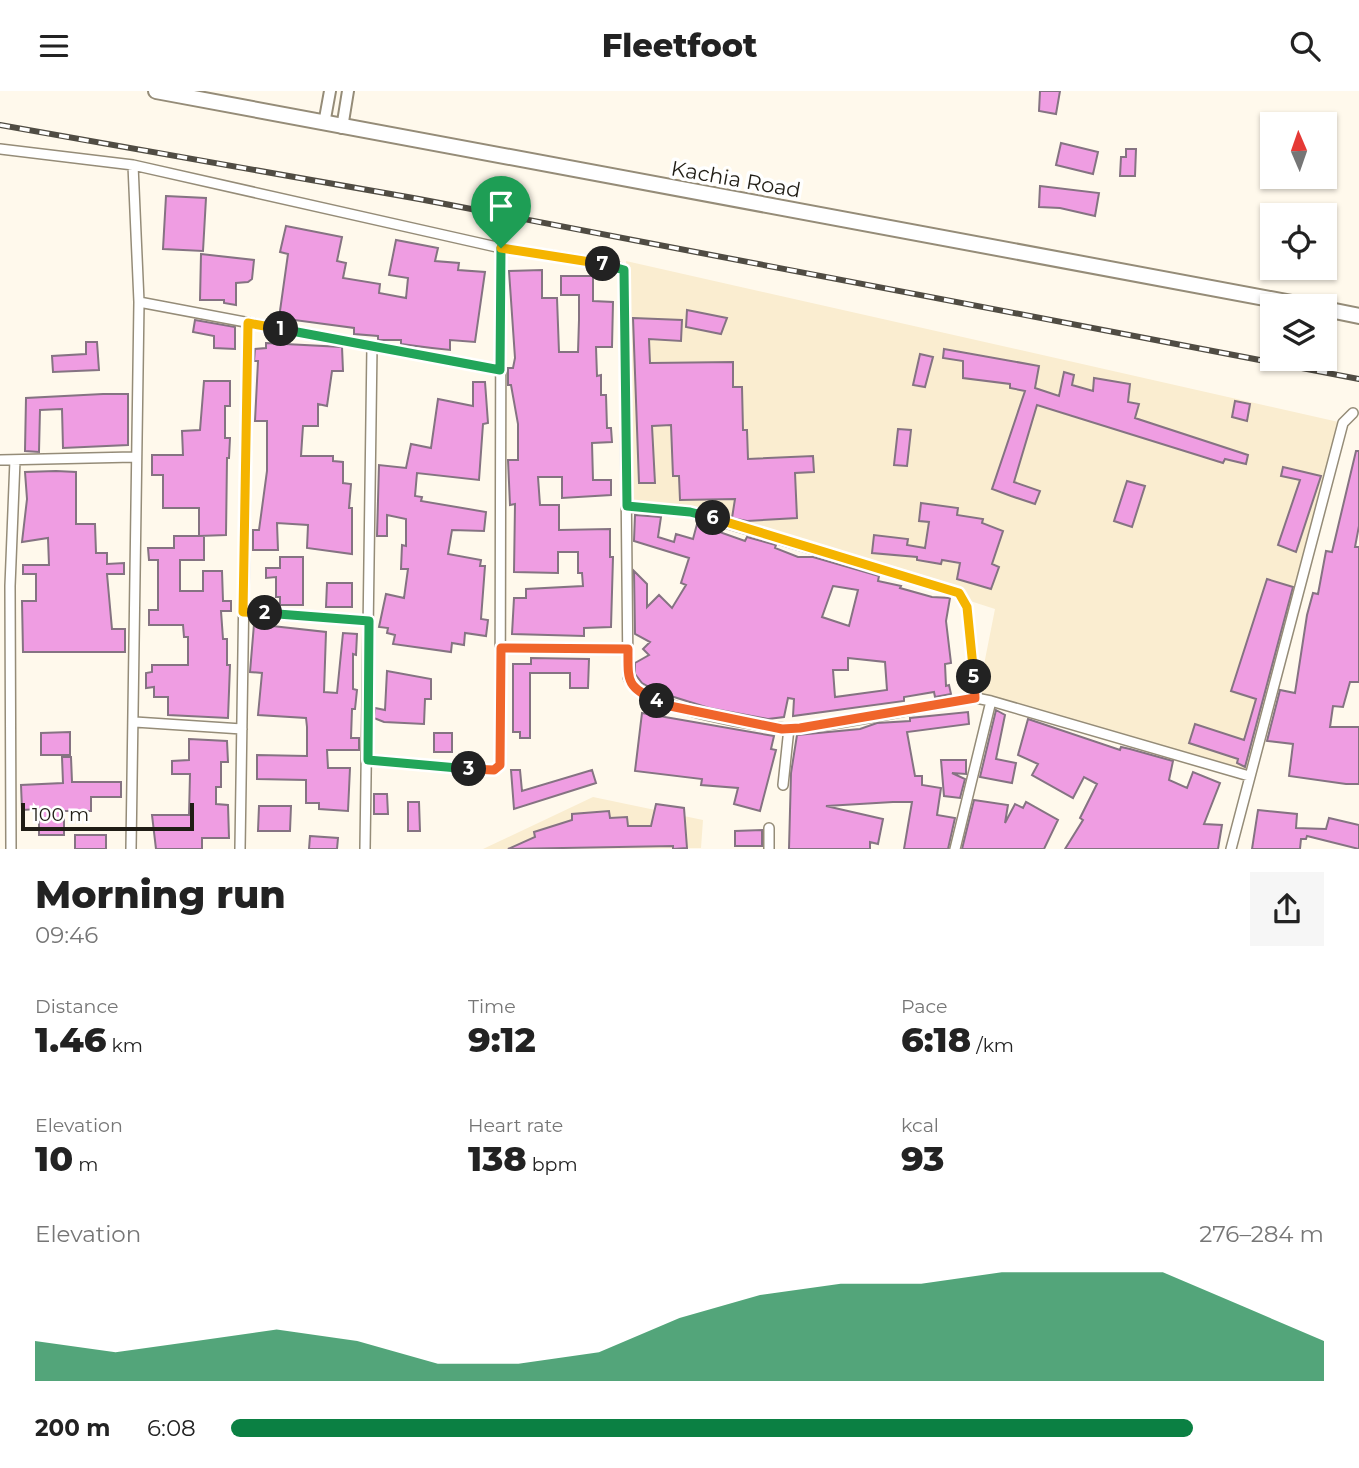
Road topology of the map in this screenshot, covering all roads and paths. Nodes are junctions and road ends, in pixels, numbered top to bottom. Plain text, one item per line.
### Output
1 (156, 91) edge
2 (330, 91) edge
3 (348, 91) edge
4 (324, 124) junction
5 (342, 128) junction
6 (0, 149) edge
7 (133, 165) junction
8 (501, 248) junction
9 (1260, 297) edge
10 (139, 302) junction
11 (1337, 311) edge
12 (1359, 316) edge
13 (248, 323) junction
14 (372, 346) junction
15 (500, 370) junction
16 (1353, 413) dead end
17 (134, 457) junction
18 (0, 460) edge
19 (15, 460) junction
20 (627, 506) junction
21 (5, 586) edge
22 (243, 612) junction
23 (369, 621) junction
24 (501, 648) junction
25 (628, 649) junction
26 (975, 698) junction
27 (991, 701) junction
28 (4, 709) edge
29 (135, 722) junction
30 (789, 727) junction
31 (242, 729) junction
32 (368, 760) junction
33 (1249, 776) junction
34 (783, 785) dead end
35 (769, 828) dead end
36 (11, 849) edge
37 (131, 849) edge
38 (240, 849) edge
39 (365, 849) edge
40 (769, 849) edge
41 (955, 849) edge
42 (1231, 849) edge

1 - 4 main road, Kachia Road
2 - 4 street
3 - 5 street
4 - 5 main road, Kachia Road
5 - 9 main road, Kachia Road
6 - 7 street
7 - 8 street
7 - 10 street
8 - 15 street
8 - 20 street
10 - 13 street
10 - 17 street
11 - 12 main road
13 - 14 street
13 - 22 street
14 - 15 street
14 - 23 street
15 - 24 street
16 - 33 street
17 - 19 street
17 - 29 street
18 - 19 street
19 - 21 street
20 - 25 street
20 - 26 street
21 - 28 street
22 - 23 street
22 - 31 street
23 - 32 street
24 - 25 street
24 - 32 street
25 - 30 street
26 - 27 street
26 - 30 street
27 - 33 street
27 - 41 street
28 - 36 street
29 - 31 street
29 - 37 street
30 - 34 street
31 - 38 street
32 - 39 street
33 - 42 street
35 - 40 street

